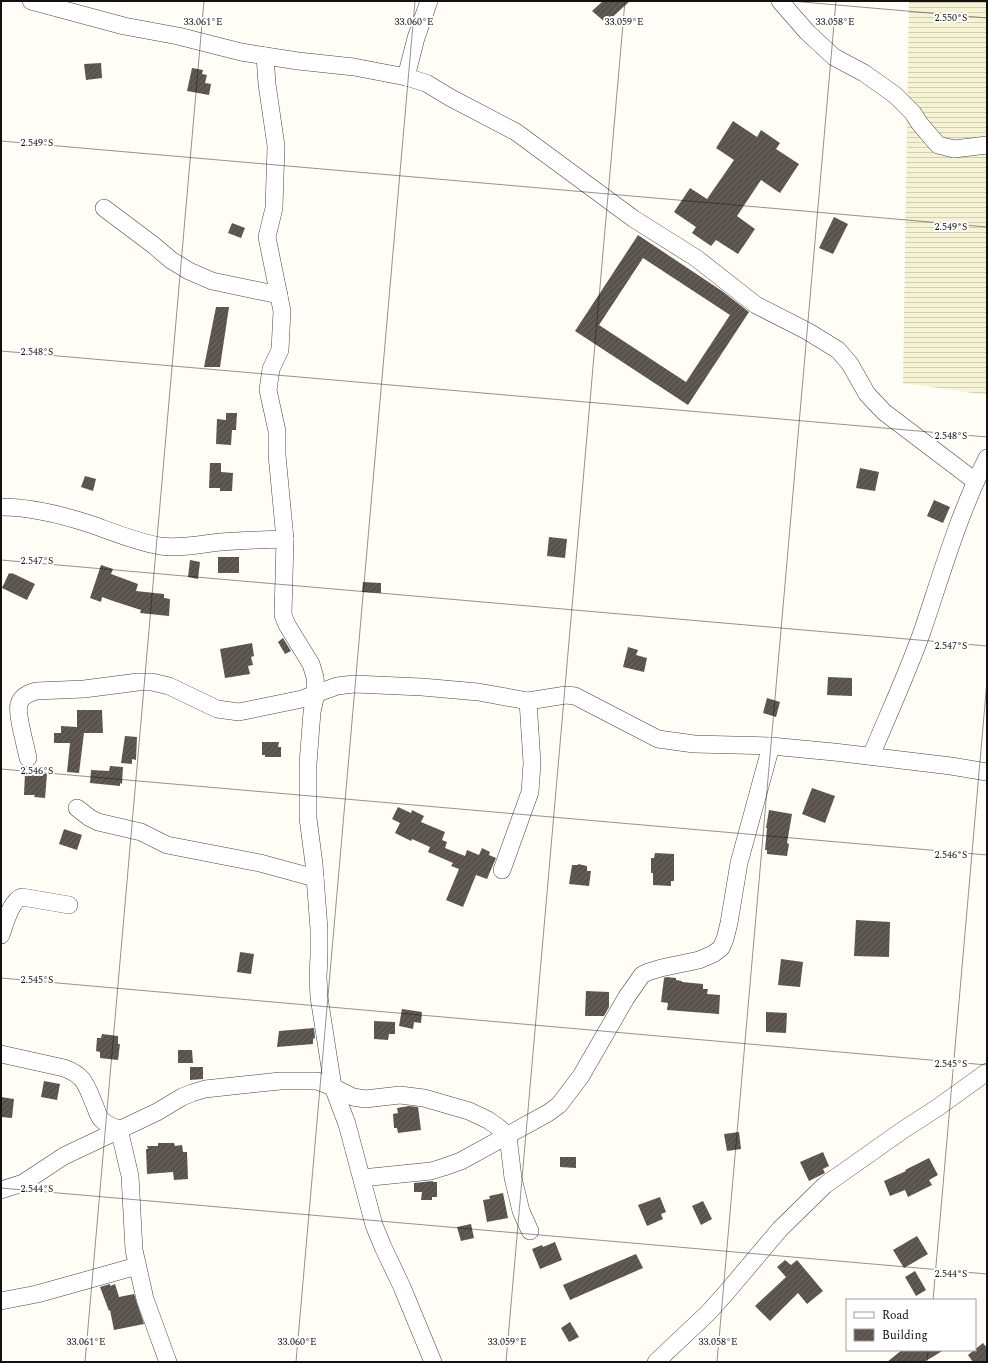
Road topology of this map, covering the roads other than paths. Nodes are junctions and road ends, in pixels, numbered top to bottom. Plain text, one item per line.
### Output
1 (31, 1) edge
2 (429, 1) edge
3 (780, 1) edge
4 (265, 56) junction
5 (406, 76) junction
6 (987, 145) edge
7 (104, 208) dead end
8 (279, 295) junction
9 (987, 458) edge
10 (975, 481) junction
11 (1, 507) edge
12 (285, 539) junction
13 (316, 694) junction
14 (528, 701) junction
15 (771, 746) junction
16 (871, 756) junction
17 (28, 758) dead end
18 (987, 772) edge
19 (77, 808) dead end
20 (502, 870) dead end
21 (315, 878) junction
22 (69, 905) dead end
23 (1, 935) edge
24 (1, 1054) edge
25 (987, 1072) edge
26 (333, 1087) junction
27 (365, 1099) junction
28 (347, 1124) junction
29 (119, 1129) junction
30 (508, 1136) junction
31 (362, 1178) junction
32 (1, 1190) edge
33 (530, 1231) dead end
34 (137, 1266) junction
35 (1, 1301) edge
36 (168, 1362) edge
37 (433, 1362) edge
38 (656, 1362) edge

1 - 4 street
2 - 5 street
3 - 6 street
4 - 5 street
4 - 8 street
5 - 10 street
7 - 8 street
8 - 12 street
9 - 10 street
10 - 16 street
11 - 12 street
12 - 13 street
13 - 14 street
13 - 17 street
13 - 21 street
14 - 15 street
14 - 20 street
15 - 16 street
15 - 30 street
16 - 18 street
19 - 21 street
21 - 26 street
22 - 23 street
24 - 29 street
25 - 38 street
26 - 27 street
26 - 28 street
26 - 29 street
27 - 28 street
27 - 30 street
28 - 31 street
29 - 32 street
29 - 34 street
30 - 31 street
30 - 33 street
31 - 37 street
34 - 35 street
34 - 36 street

